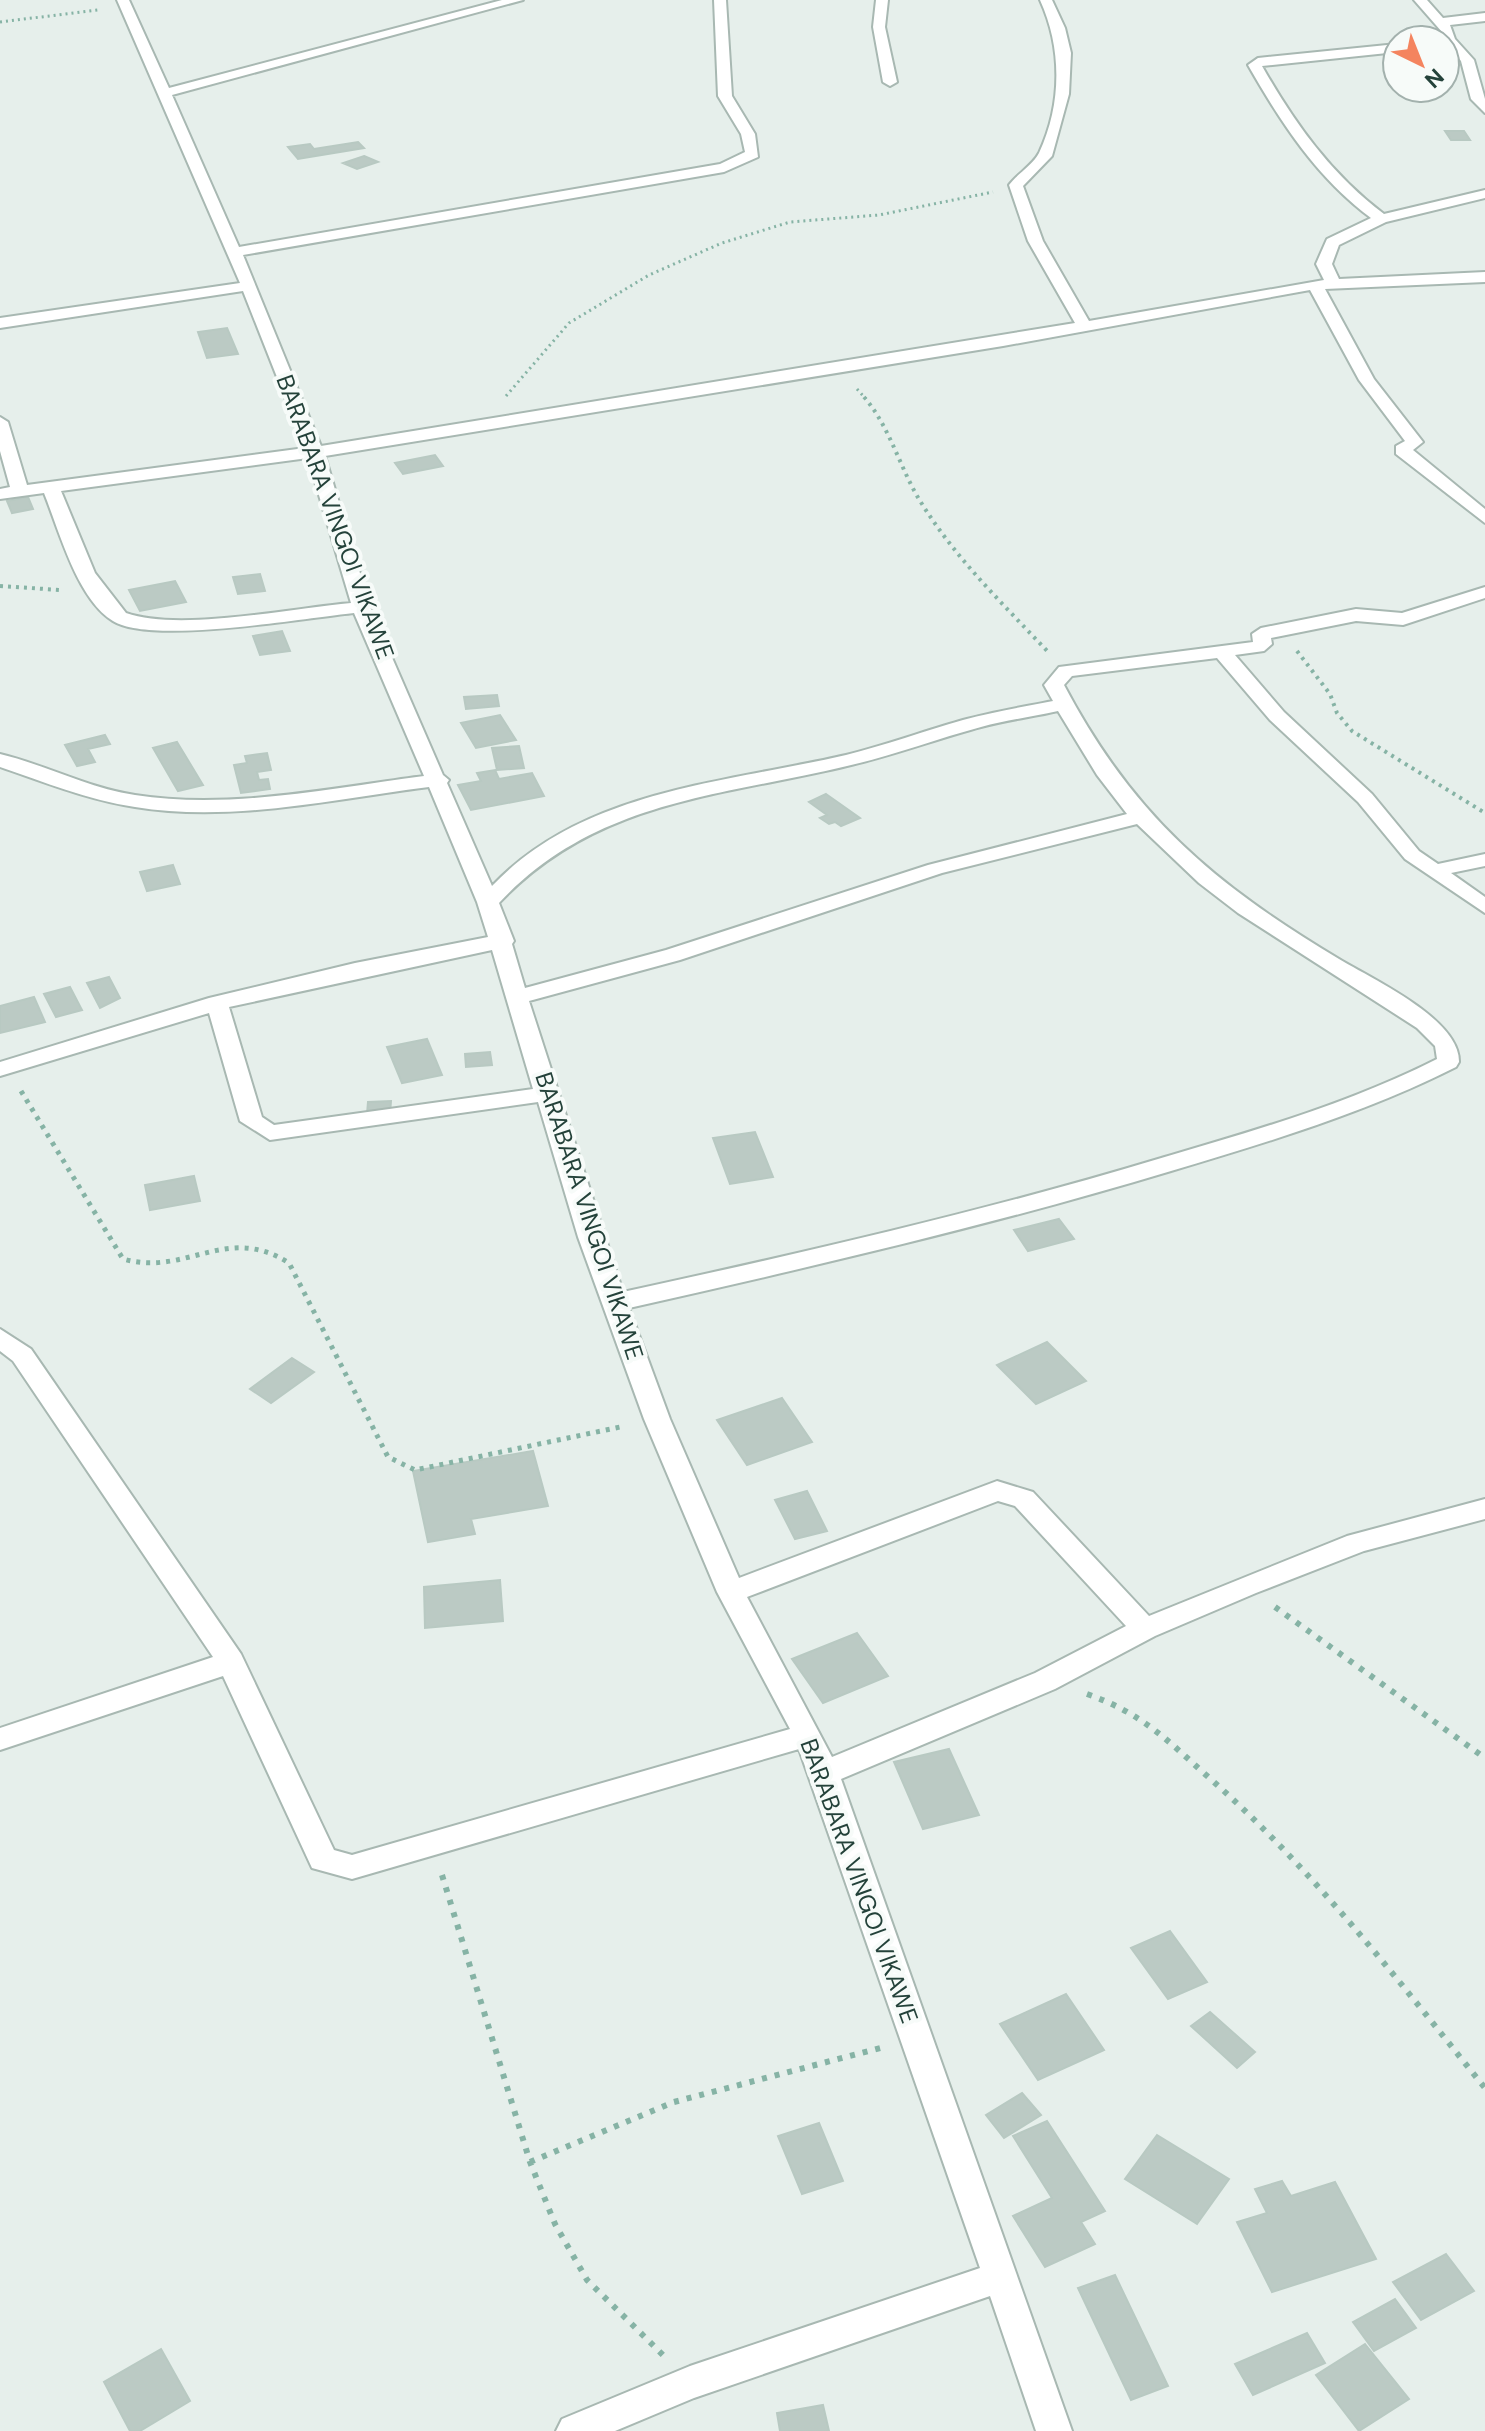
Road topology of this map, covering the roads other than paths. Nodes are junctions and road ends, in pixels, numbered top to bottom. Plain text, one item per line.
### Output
1 (517, 0) edge
2 (720, 0) edge
3 (882, 0) edge
4 (1046, 0) edge
5 (1420, 0) edge
6 (126, 4) edge
7 (1485, 17) edge
8 (1441, 22) joint
9 (1381, 50) edge
10 (1461, 54) edge
11 (890, 82) dead end
12 (165, 93) junction
13 (1485, 109) edge
14 (1485, 194) edge
15 (1381, 219) junction
16 (234, 252) junction
17 (1485, 277) edge
18 (1333, 283) junction
19 (1315, 285) junction
20 (249, 286) junction
21 (0, 323) edge
22 (1085, 327) junction
23 (0, 422) edge
24 (315, 452) junction
25 (51, 488) junction
26 (20, 491) junction
27 (0, 494) edge
28 (1485, 518) edge
29 (1485, 592) edge
30 (361, 607) junction
31 (1221, 651) junction
32 (1063, 704) junction
33 (0, 760) edge
34 (439, 780) junction
35 (1141, 817) junction
36 (1485, 860) edge
37 (1434, 871) junction
38 (488, 902) junction
39 (1485, 907) edge
40 (503, 941) junction
41 (520, 997) junction
42 (217, 1003) junction
43 (4, 1068) edge
44 (546, 1094) junction
45 (617, 1302) junction
46 (0, 1338) edge
47 (1485, 1509) edge
48 (731, 1592) junction
49 (1145, 1629) junction
50 (231, 1662) junction
51 (808, 1735) junction
52 (0, 1739) edge
53 (824, 1773) junction
54 (1000, 2277) junction
55 (574, 2431) edge
56 (1054, 2431) edge

1 - 12 street
2 - 16 street
3 - 11 street
4 - 22 street
5 - 8 street
6 - 12 street, BARABARA VINGOI VIKAWE
7 - 8 street
9 - 15 street
10 - 13 street
12 - 16 street, BARABARA VINGOI VIKAWE
14 - 15 street
15 - 18 street
16 - 20 street, BARABARA VINGOI VIKAWE
17 - 18 street
18 - 19 street
19 - 22 street
19 - 28 street
20 - 21 street
20 - 24 street, BARABARA VINGOI VIKAWE
22 - 24 street
23 - 26 street
24 - 25 street
24 - 30 street, BARABARA VINGOI VIKAWE
25 - 26 street
25 - 30 street
26 - 27 street
29 - 31 street
30 - 34 street, BARABARA VINGOI VIKAWE
31 - 32 street
31 - 37 street
32 - 35 street
32 - 38 street
33 - 34 street
34 - 38 street, BARABARA VINGOI VIKAWE
35 - 41 street
35 - 45 street
36 - 37 street
37 - 39 street
38 - 40 street, BARABARA VINGOI VIKAWE
40 - 41 street, BARABARA VINGOI VIKAWE
40 - 42 street
41 - 44 street, BARABARA VINGOI VIKAWE
42 - 43 street
42 - 44 street
44 - 45 street, BARABARA VINGOI VIKAWE
45 - 48 street, BARABARA VINGOI VIKAWE
46 - 50 street
47 - 49 street
48 - 49 street
48 - 51 street, BARABARA VINGOI VIKAWE
49 - 53 street
50 - 51 street
50 - 52 street
51 - 53 street, BARABARA VINGOI VIKAWE
53 - 54 street, BARABARA VINGOI VIKAWE
54 - 55 street
54 - 56 street, BARABARA VINGOI VIKAWE

